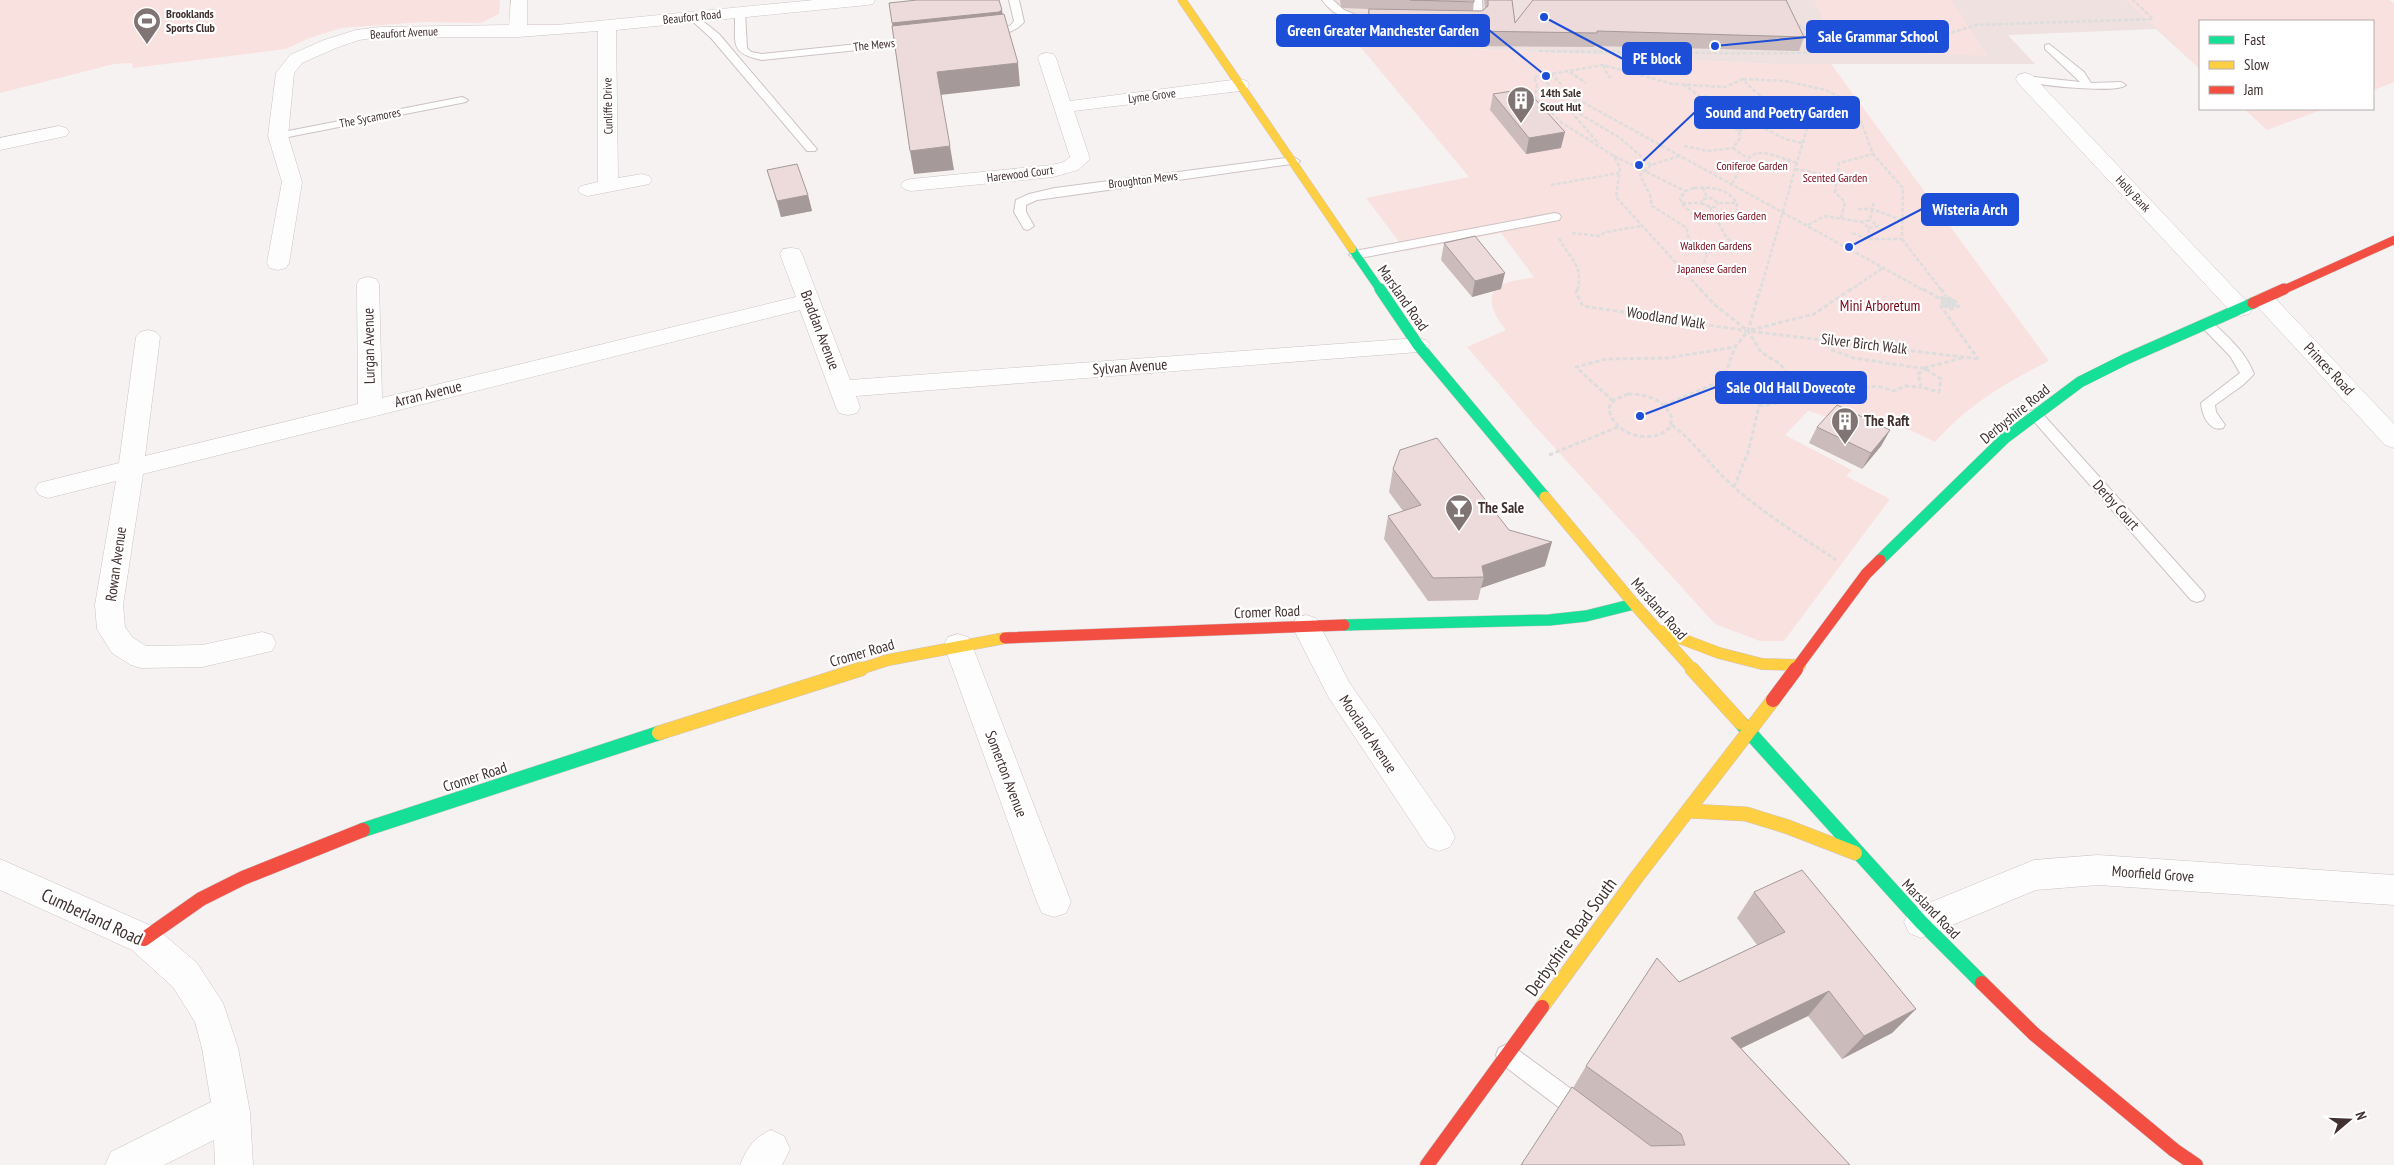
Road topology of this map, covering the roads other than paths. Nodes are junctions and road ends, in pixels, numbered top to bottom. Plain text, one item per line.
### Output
1 (519, 0) edge
2 (866, 0) edge
3 (1014, 0) edge
4 (1182, 0) edge
5 (1327, 0) edge
6 (1477, 0) edge
7 (740, 12) junction
8 (694, 17) junction
9 (1405, 20) edge
10 (1460, 21) edge
11 (607, 26) junction
12 (518, 32) junction
13 (974, 35) edge
14 (925, 40) edge
15 (2049, 47) dead end
16 (1047, 58) dead end
17 (2025, 79) joint
18 (1240, 85) junction
19 (2121, 85) dead end
20 (2088, 86) junction
21 (462, 100) dead end
22 (1064, 107) junction
23 (59, 132) dead end
24 (278, 136) junction
25 (0, 144) edge
26 (811, 149) dead end
27 (1294, 161) junction
28 (642, 180) dead end
29 (911, 185) dead end
30 (608, 186) junction
31 (588, 190) dead end
32 (1555, 217) dead end
33 (1028, 226) dead end
34 (2394, 240) edge
35 (791, 254) dead end
36 (1355, 255) junction
37 (278, 263) dead end
38 (368, 284) dead end
39 (2264, 300) junction
40 (808, 301) junction
41 (2241, 310) junction
42 (2206, 324) junction
43 (148, 337) dead end
44 (1418, 345) junction
45 (845, 398) joint
46 (370, 408) junction
47 (2035, 414) junction
48 (2218, 425) dead end
49 (2394, 439) edge
50 (131, 467) junction
51 (48, 488) dead end
52 (2197, 596) dead end
53 (1634, 604) junction
54 (1306, 626) junction
55 (1657, 630) junction
56 (262, 643) dead end
57 (958, 645) junction
58 (1800, 666) junction
59 (1748, 732) junction
60 (1689, 811) junction
61 (1439, 837) dead end
62 (1861, 855) junction
63 (0, 874) edge
64 (2394, 890) edge
65 (1054, 902) dead end
66 (1920, 922) junction
67 (144, 939) junction
68 (1507, 1055) junction
69 (231, 1112) junction
70 (1596, 1121) edge
71 (2179, 1160) edge
72 (124, 1165) edge
73 (234, 1165) edge
74 (1427, 1165) edge

1 - 12 street
2 - 7 street, Beaufort Road
3 - 13 lane
4 - 18 street, Marsland Road
5 - 9 lane
6 - 10 lane
7 - 8 street, Beaufort Road
7 - 14 lane, The Mews
8 - 11 street, Beaufort Road
8 - 26 lane
11 - 12 street, Beaufort Road
11 - 30 street, Cunliffe Drive
12 - 24 street, Beaufort Avenue
15 - 20 lane
16 - 22 street, Harewood Court
17 - 20 lane
17 - 41 street, Holly Bank
18 - 22 street, Lyme Grove
18 - 27 street, Marsland Road
19 - 20 lane
21 - 24 lane, The Sycamores
22 - 29 street, Harewood Court
23 - 25 street
24 - 37 street, Beaufort Avenue
27 - 33 lane, Broughton Mews
27 - 36 street, Marsland Road
28 - 30 street
30 - 31 street
32 - 36 lane
34 - 39 street, Derbyshire Road
35 - 40 street, Braddan Avenue
36 - 44 street, Marsland Road
38 - 46 street, Lurgan Avenue
39 - 41 street, Derbyshire Road
39 - 49 street, Princes Road
40 - 45 street, Braddan Avenue
40 - 46 street, Arran Avenue
41 - 42 street, Derbyshire Road
42 - 47 street, Derbyshire Road
42 - 48 lane
43 - 50 street, Rowan Avenue
44 - 45 street, Sylvan Avenue
44 - 53 street, Marsland Road
46 - 50 street, Arran Avenue
47 - 52 lane, Derby Court
47 - 58 street, Derbyshire Road
50 - 51 street, Arran Avenue
50 - 56 street, Rowan Avenue
53 - 54 street, Cromer Road
53 - 55 street, Marsland Road
54 - 57 street, Cromer Road
54 - 61 street, Moorland Avenue
55 - 58 street
55 - 59 street, Marsland Road
57 - 65 street, Somerton Avenue
57 - 67 street, Cromer Road
58 - 59 street, Derbyshire Road
59 - 60 street, Derbyshire Road South
59 - 62 street, Marsland Road
60 - 62 street
60 - 68 street, Derbyshire Road South
62 - 66 street, Marsland Road
63 - 67 street, Cumberland Road
64 - 66 street, Moorfield Grove
66 - 71 street, Marsland Road
67 - 69 street, Cumberland Road
68 - 70 lane
68 - 74 street, Derbyshire Road South
69 - 72 street
69 - 73 street, Cumberland Road

